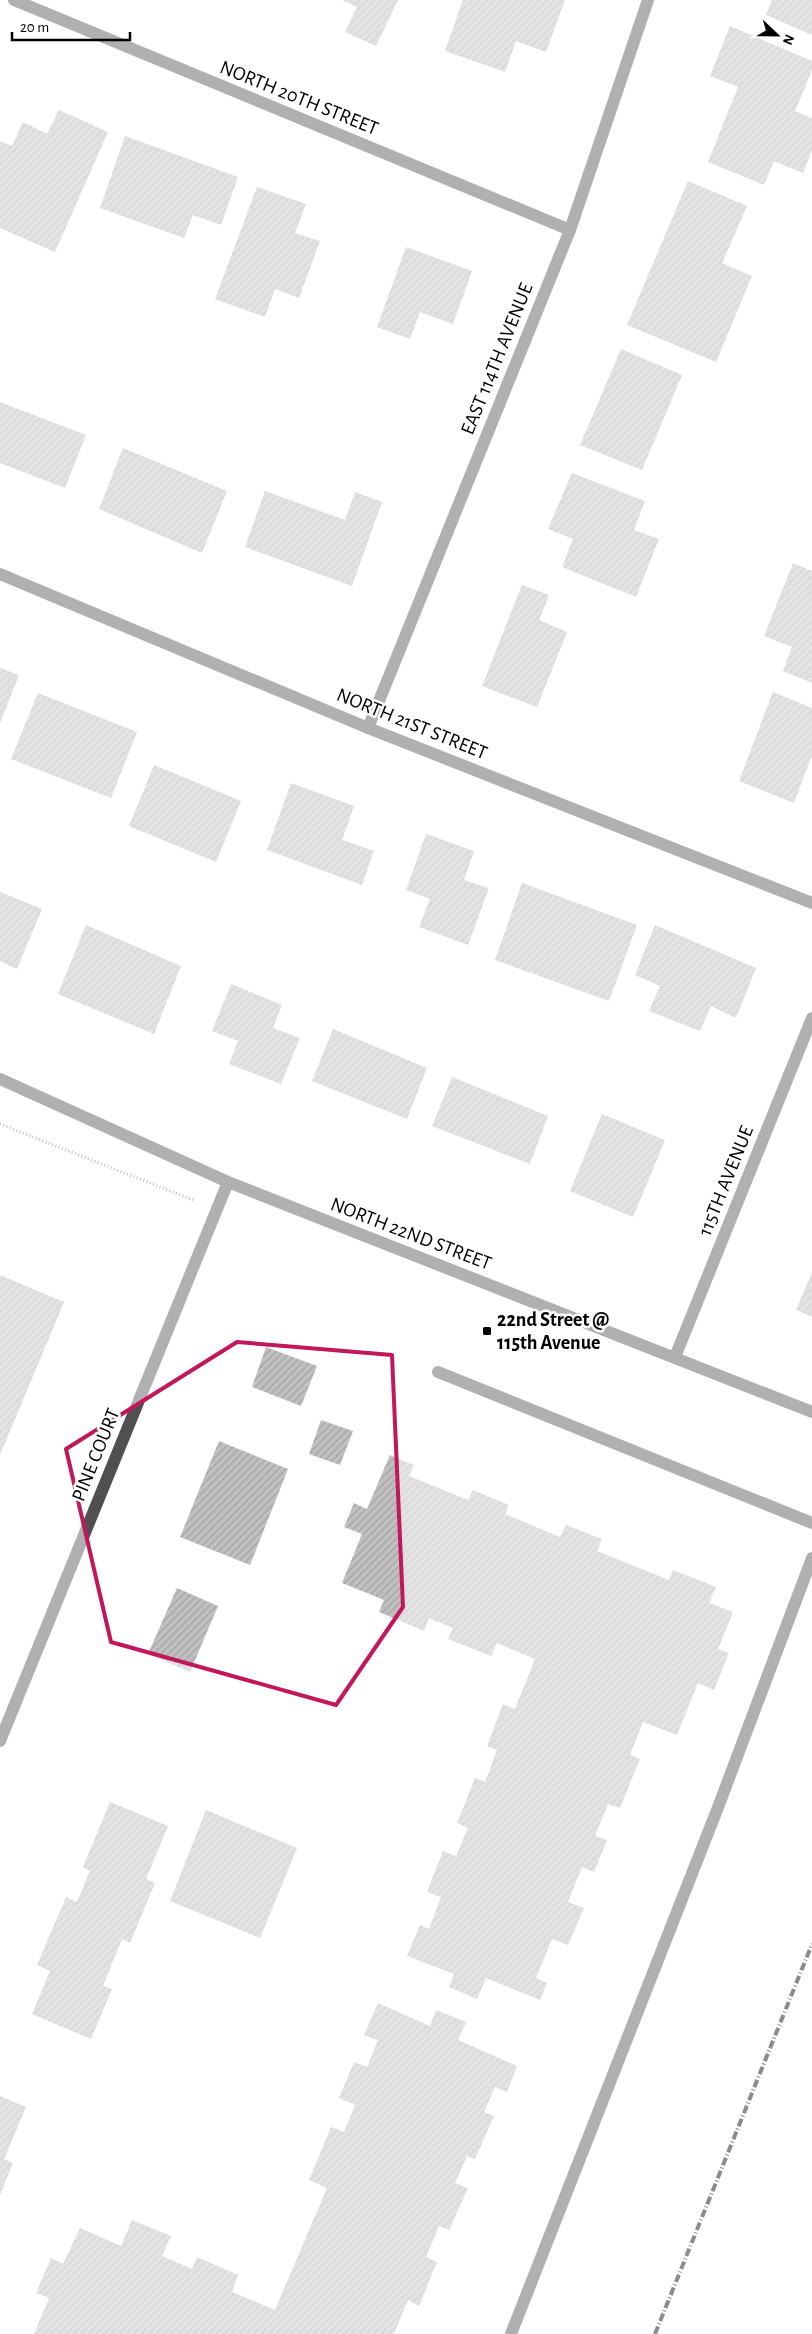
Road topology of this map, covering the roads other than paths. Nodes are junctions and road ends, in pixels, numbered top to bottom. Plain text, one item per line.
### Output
1 (14, 0) edge
2 (648, 0) edge
3 (570, 230) junction
4 (0, 574) edge
5 (368, 728) junction
6 (812, 903) edge
7 (812, 1018) edge
8 (0, 1080) edge
9 (228, 1182) junction
10 (675, 1357) junction
11 (438, 1372) dead end
12 (812, 1412) edge
13 (812, 1523) edge
14 (812, 1558) edge
15 (0, 1741) edge
16 (511, 2334) edge

1 - 3 street, NORTH 20TH STREET
2 - 3 street, EAST 114TH AVENUE
3 - 5 street, EAST 114TH AVENUE
4 - 5 street, NORTH 21ST STREET
5 - 6 street, NORTH 21ST STREET
7 - 10 street, 115TH AVENUE
8 - 9 street, NORTH 22ND STREET
9 - 10 street, NORTH 22ND STREET
9 - 15 street, PINE COURT
10 - 12 street, NORTH 22ND STREET
11 - 13 street
14 - 16 street

